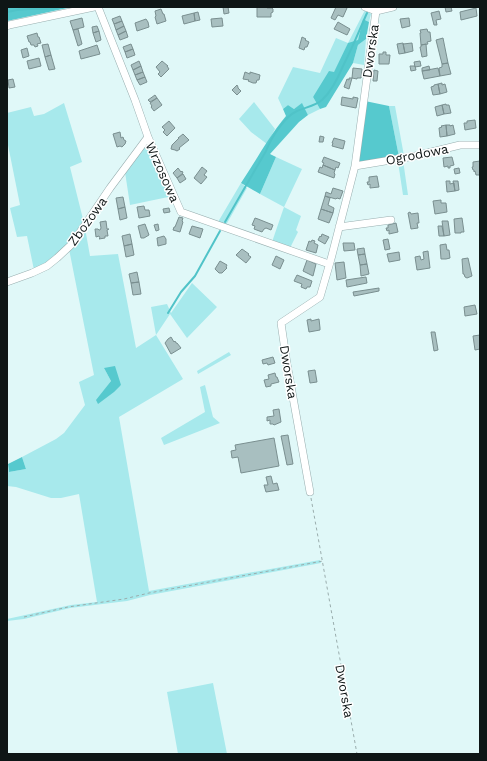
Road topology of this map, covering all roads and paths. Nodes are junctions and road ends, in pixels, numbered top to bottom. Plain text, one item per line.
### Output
1 (94, 7) edge
2 (98, 7) edge
3 (365, 7) edge
4 (393, 7) edge
5 (376, 12) junction
6 (7, 26) edge
7 (148, 137) junction
8 (480, 144) edge
9 (355, 166) junction
10 (391, 220) dead end
11 (339, 227) junction
12 (329, 264) junction
13 (7, 282) edge
14 (310, 492) joint
15 (323, 561) junction
16 (24, 617) dead end
17 (357, 754) edge

1 - 6 street
2 - 7 street, Wrzosowa
3 - 5 street
4 - 5 street
5 - 9 street, Dworska
7 - 12 street, Wrzosowa
7 - 13 street, Zbożowa
8 - 9 street, Ogrodowa
9 - 11 street, Dworska
10 - 11 street
11 - 12 street, Dworska
12 - 14 street, Dworska
14 - 15 path, Dworska
15 - 16 path
15 - 17 path, Dworska

